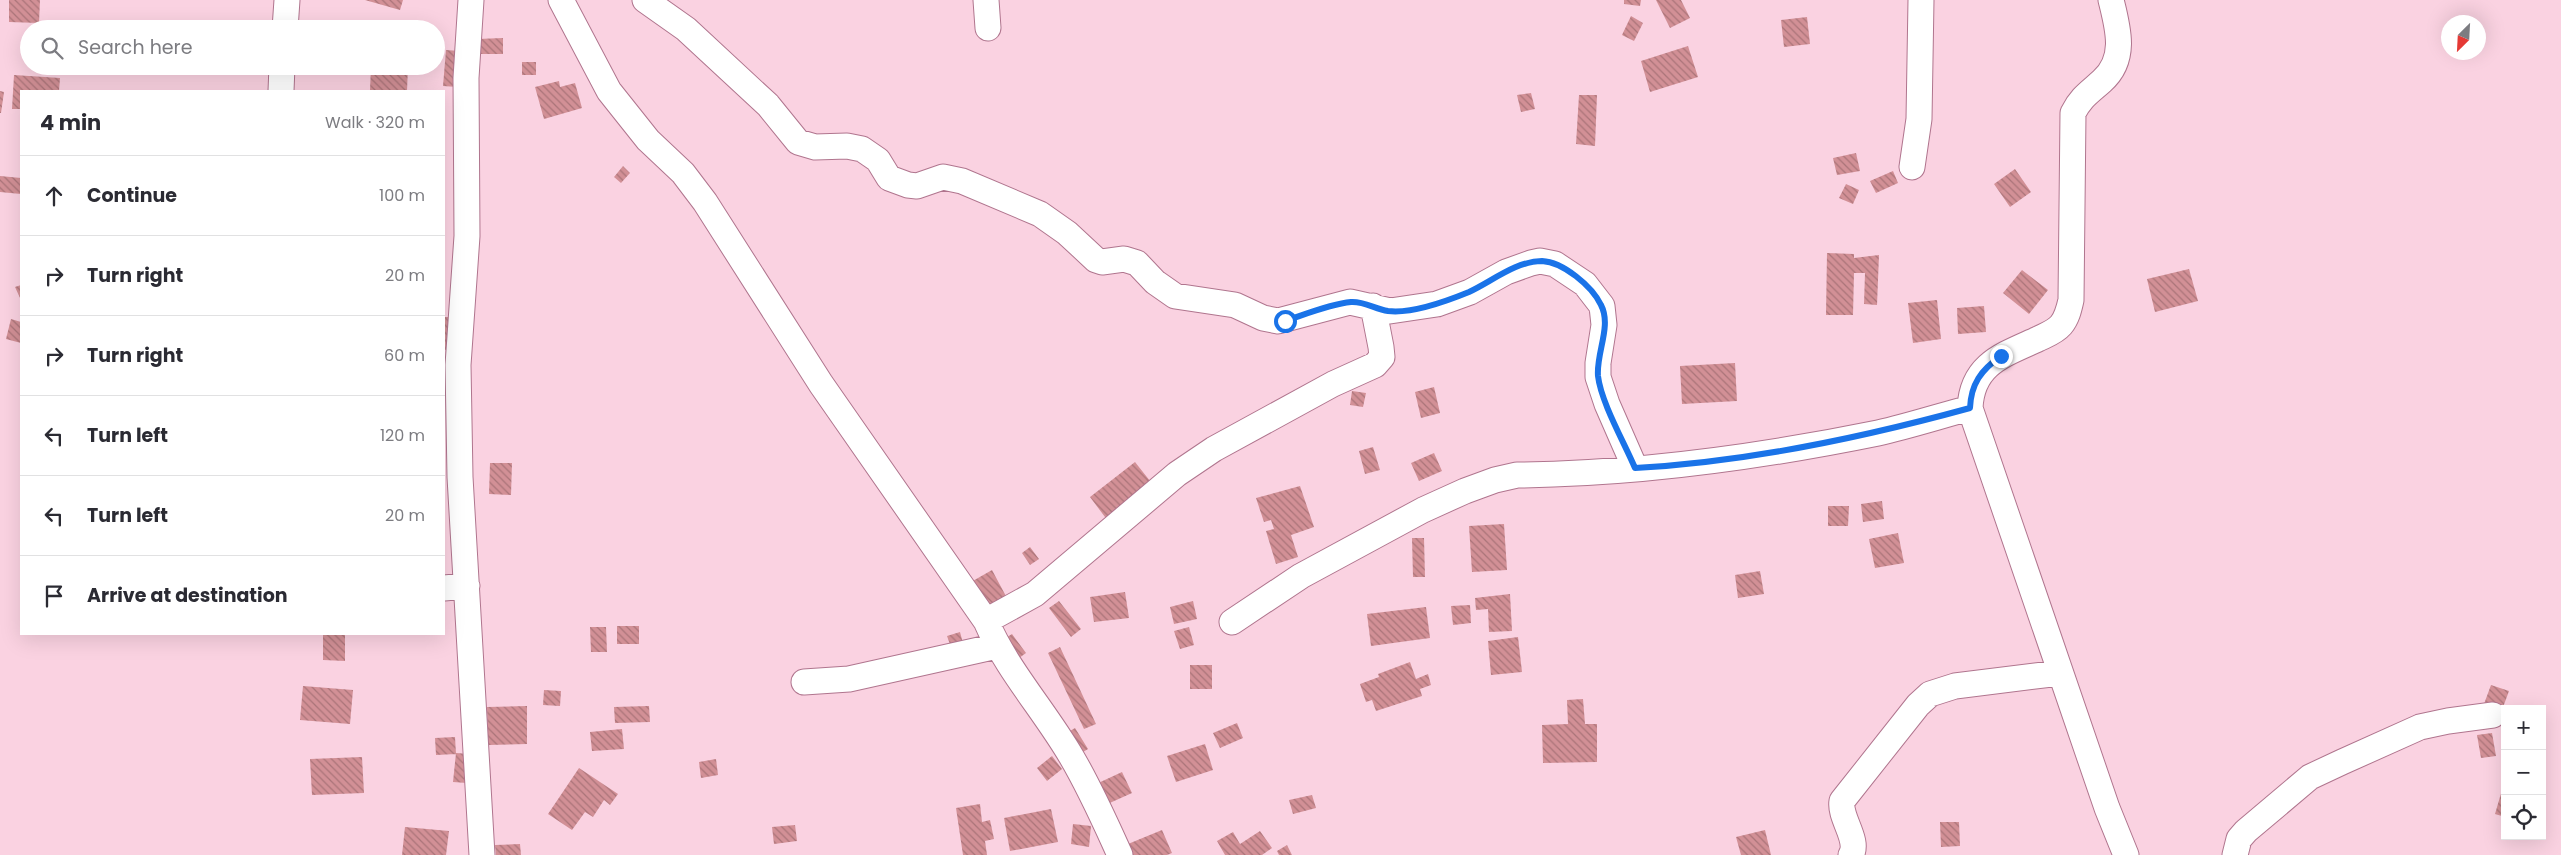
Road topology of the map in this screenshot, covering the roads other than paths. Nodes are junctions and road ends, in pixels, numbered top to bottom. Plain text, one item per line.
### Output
1 (287, 0) edge
2 (471, 0) edge
3 (560, 0) edge
4 (645, 0) edge
5 (986, 0) edge
6 (1921, 0) edge
7 (2111, 0) edge
8 (286, 20) edge
9 (988, 28) dead end
10 (282, 75) edge
11 (281, 90) edge
12 (1912, 167) dead end
13 (1373, 306) junction
14 (1970, 408) junction
15 (1635, 468) junction
16 (456, 587) edge
17 (986, 621) junction
18 (1232, 622) dead end
19 (997, 646) junction
20 (2060, 673) junction
21 (804, 682) dead end
22 (2493, 715) dead end
23 (482, 855) edge
24 (1120, 855) edge
25 (1851, 855) edge
26 (2126, 855) edge
27 (2235, 855) edge

1 - 8 street
2 - 16 street
3 - 17 street
4 - 13 street
5 - 9 street
6 - 12 street
7 - 14 street
10 - 11 street
13 - 15 street
13 - 17 street
14 - 15 street
14 - 20 street
15 - 18 street
16 - 23 street
17 - 19 street
19 - 21 street
19 - 24 street
20 - 25 street
20 - 26 street
22 - 27 street

